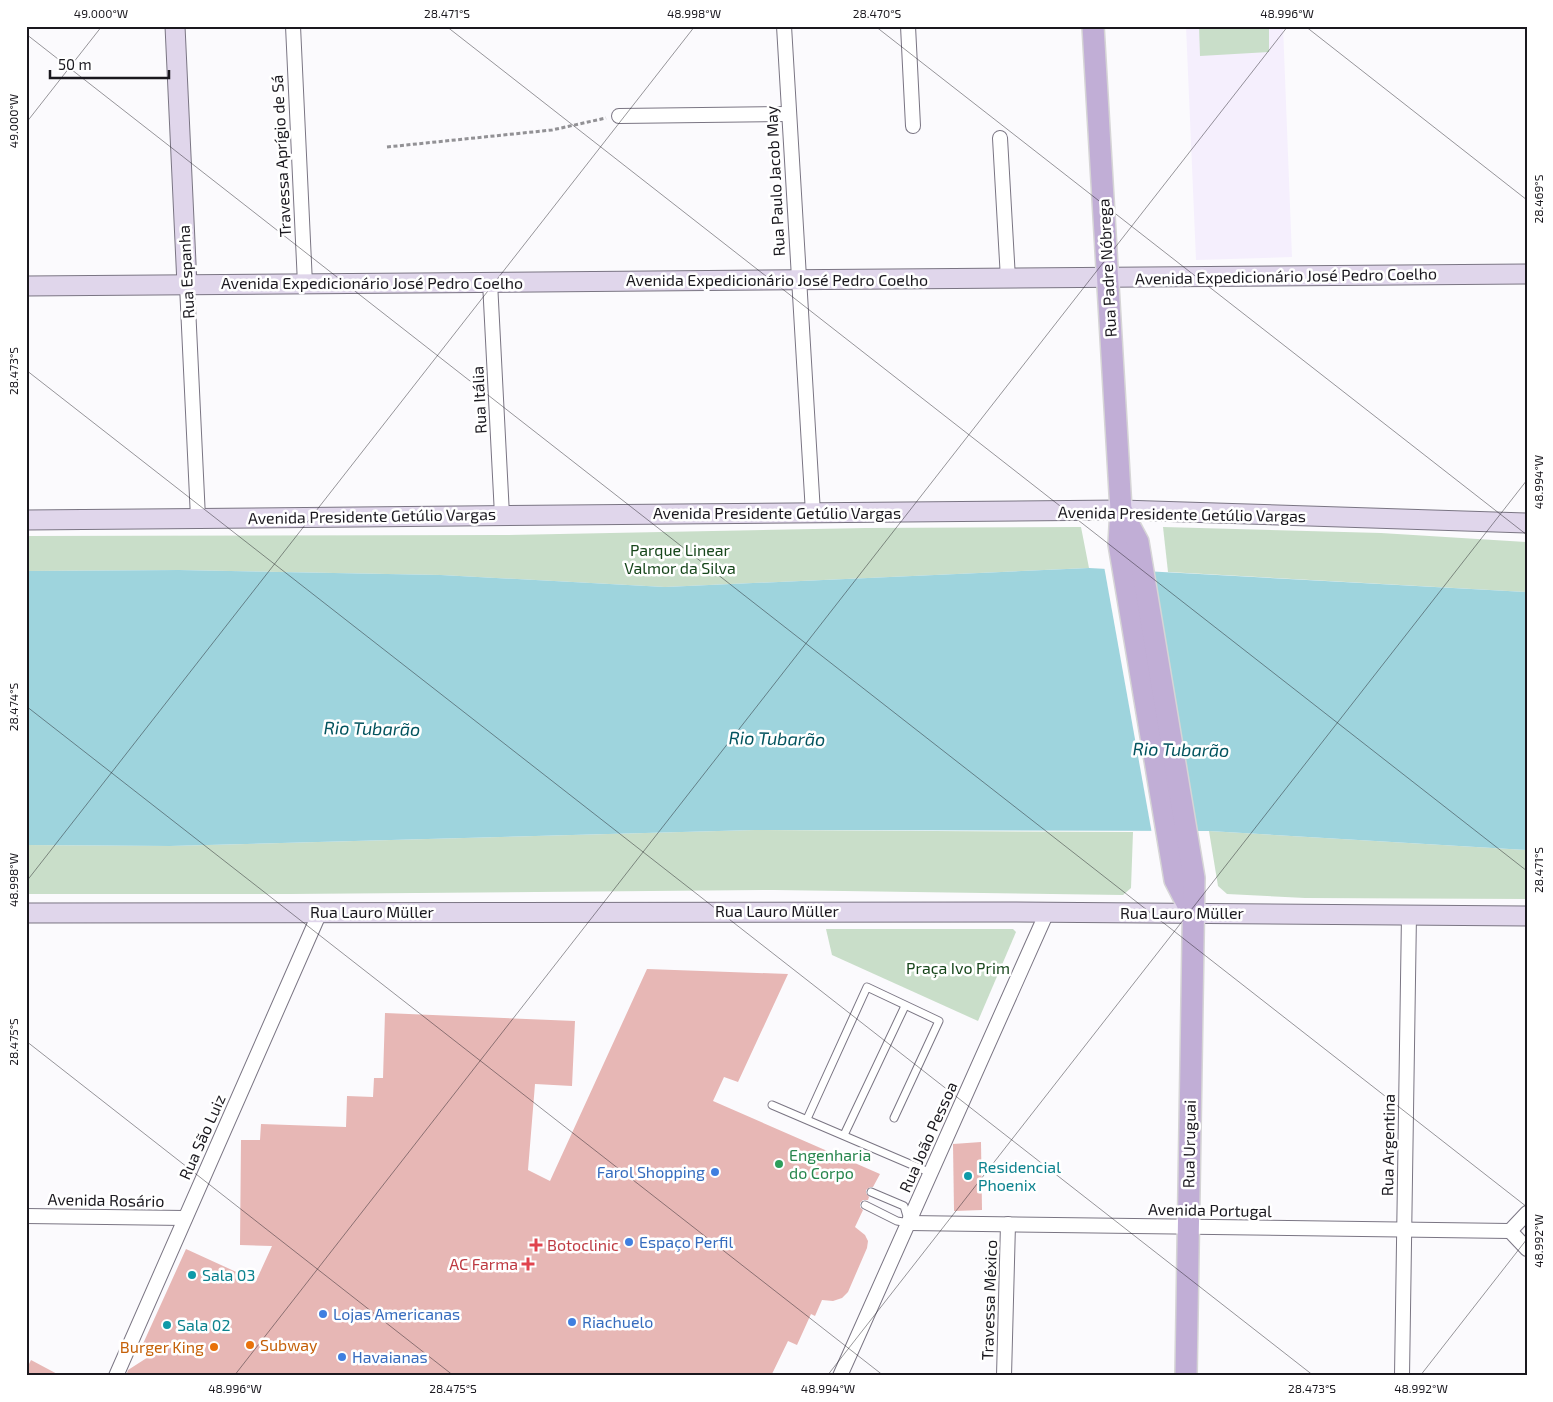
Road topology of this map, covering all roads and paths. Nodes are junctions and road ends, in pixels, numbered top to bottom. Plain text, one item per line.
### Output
1 (175, 26) edge
2 (293, 26) edge
3 (784, 26) edge
4 (908, 26) edge
5 (1093, 26) edge
6 (789, 114) junction
7 (619, 116) joint
8 (913, 126) dead end
9 (1000, 138) dead end
10 (387, 147) dead end
11 (1527, 274) edge
12 (1008, 278) junction
13 (1108, 278) junction
14 (799, 280) junction
15 (490, 282) junction
16 (305, 284) junction
17 (187, 285) junction
18 (26, 286) edge
19 (1121, 510) junction
20 (813, 513) junction
21 (502, 515) junction
22 (198, 518) junction
23 (26, 520) edge
24 (1527, 523) edge
25 (1184, 879) joint
26 (320, 912) junction
27 (1048, 912) junction
28 (26, 913) edge
29 (1192, 913) junction
30 (1409, 914) junction
31 (1527, 916) edge
32 (904, 1006) junction
33 (772, 1105) dead end
34 (894, 1118) dead end
35 (807, 1119) junction
36 (844, 1135) junction
37 (931, 1173) junction
38 (871, 1192) dead end
39 (865, 1205) dead end
40 (1527, 1213) edge
41 (26, 1216) edge
42 (185, 1218) junction
43 (909, 1223) junction
44 (1008, 1224) junction
45 (1188, 1227) junction
46 (1404, 1230) junction
47 (1510, 1231) junction
48 (1527, 1249) edge
49 (116, 1376) edge
50 (840, 1376) edge
51 (1004, 1376) edge
52 (1186, 1376) edge
53 (1402, 1376) edge

1 - 17 main road, Rua Espanha
2 - 16 street, Travessa Aprígio de Sá
3 - 6 street, Rua Paulo Jacob May
4 - 8 street
5 - 13 main road, Rua Padre Nóbrega
6 - 7 street
6 - 14 street, Rua Paulo Jacob May
7 - 10 path
9 - 12 street
11 - 13 main road, Avenida Expedicionário José Pedro Coelho
12 - 13 main road, Avenida Expedicionário José Pedro Coelho
12 - 14 main road, Avenida Expedicionário José Pedro Coelho
13 - 19 main road, Rua Padre Nóbrega
14 - 15 main road, Avenida Expedicionário José Pedro Coelho
14 - 20 street, Rua Paulo Jacob May
15 - 16 main road, Avenida Expedicionário José Pedro Coelho
15 - 21 street, Rua Itália
16 - 17 main road, Avenida Expedicionário José Pedro Coelho
17 - 18 main road, Avenida Expedicionário José Pedro Coelho
17 - 22 street, Rua Espanha
19 - 20 main road, Avenida Presidente Getúlio Vargas
19 - 24 main road, Avenida Presidente Getúlio Vargas
19 - 25 main road, Rua Padre Nóbrega
20 - 21 main road, Avenida Presidente Getúlio Vargas
21 - 22 main road, Avenida Presidente Getúlio Vargas
22 - 23 main road, Avenida Presidente Getúlio Vargas
25 - 29 main road, Rua Uruguai
26 - 27 main road, Rua Lauro Müller
26 - 28 main road, Rua Lauro Müller
26 - 42 street, Rua São Luiz
27 - 29 main road, Rua Lauro Müller
27 - 37 street, Rua João Pessoa
29 - 30 main road, Rua Lauro Müller
29 - 45 main road, Rua Uruguai
30 - 31 main road, Rua Lauro Müller
30 - 46 street, Rua Argentina
32 - 34 lane
32 - 35 lane
32 - 36 lane
33 - 35 lane
35 - 36 lane
36 - 37 lane
37 - 43 street, Rua João Pessoa
38 - 43 lane
39 - 43 lane
40 - 47 street
41 - 42 street, Avenida Rosário
42 - 49 street, Rua São Luiz
43 - 44 street, Avenida Portugal
43 - 50 street, Rua João Pessoa
44 - 45 street, Avenida Portugal
44 - 51 street, Travessa México
45 - 46 street, Avenida Portugal
45 - 52 main road, Rua Uruguai
46 - 47 street, Avenida Portugal
46 - 53 street, Rua Argentina
47 - 48 street

